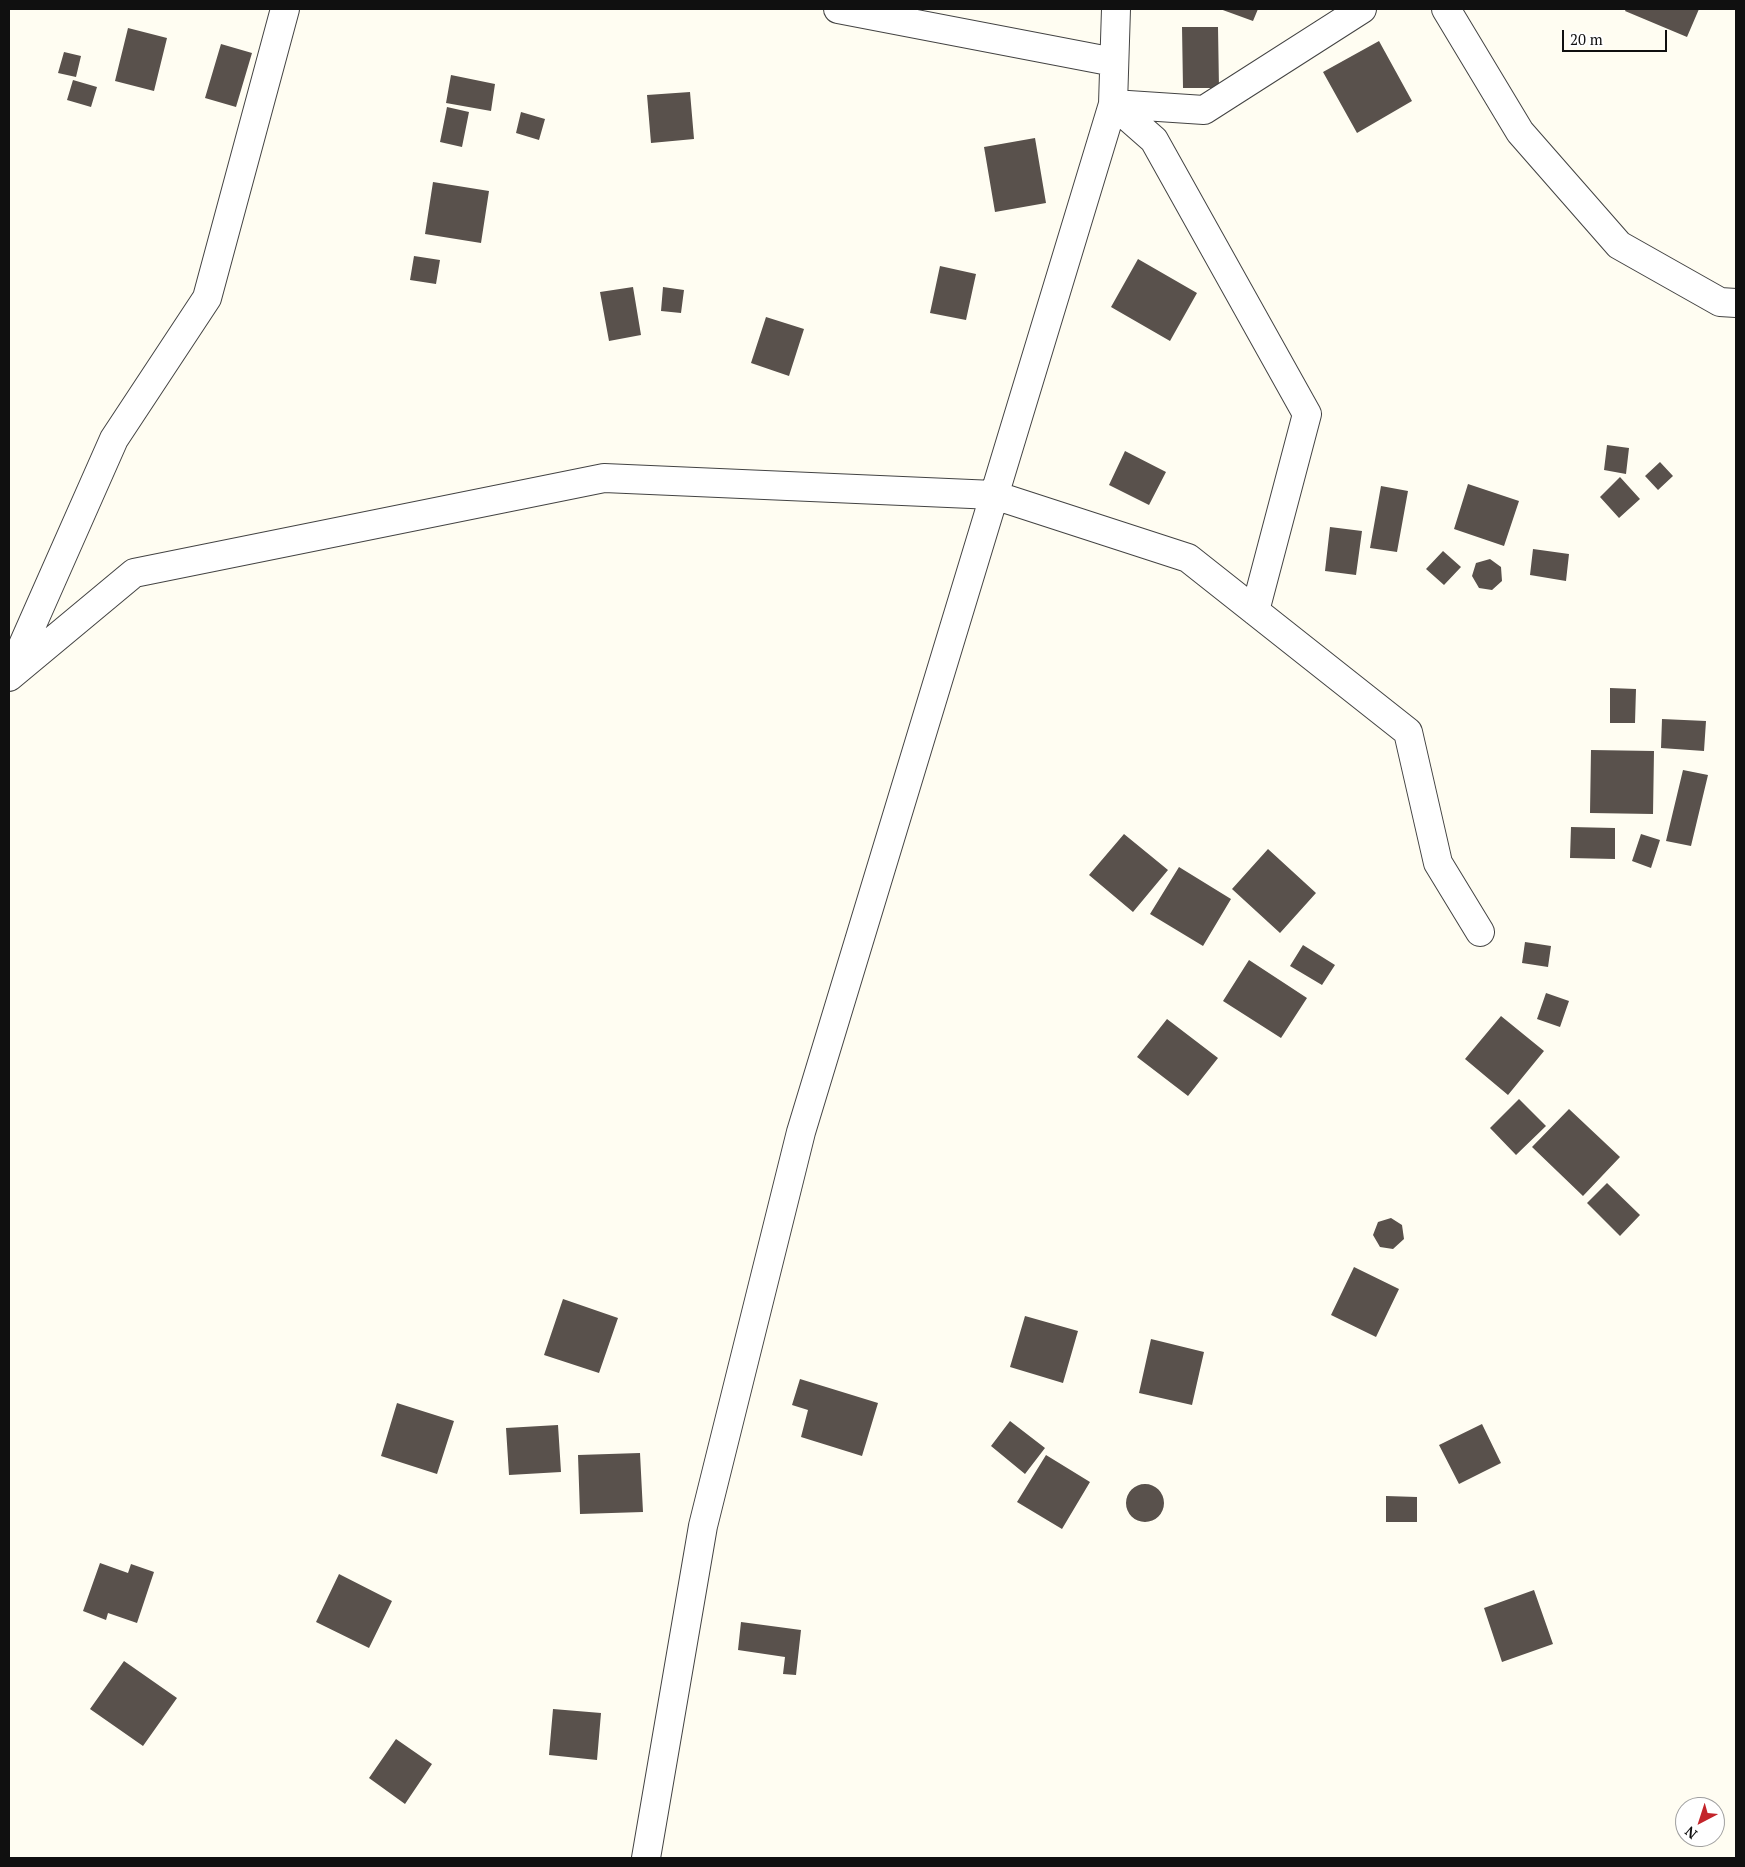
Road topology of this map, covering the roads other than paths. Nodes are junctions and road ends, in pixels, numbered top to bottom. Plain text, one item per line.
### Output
1 (285, 9) edge
2 (838, 9) edge
3 (1116, 9) edge
4 (1362, 9) edge
5 (1446, 9) edge
6 (1114, 62) junction
7 (1112, 104) junction
8 (1736, 303) edge
9 (994, 495) junction
10 (1255, 611) junction
11 (9, 677) edge
12 (1480, 932) dead end
13 (646, 1858) edge

1 - 11 street
2 - 6 street
3 - 6 street
4 - 7 street
5 - 8 street
6 - 7 street
7 - 9 street
7 - 10 street
9 - 10 street
9 - 11 street
9 - 13 street
10 - 12 street

